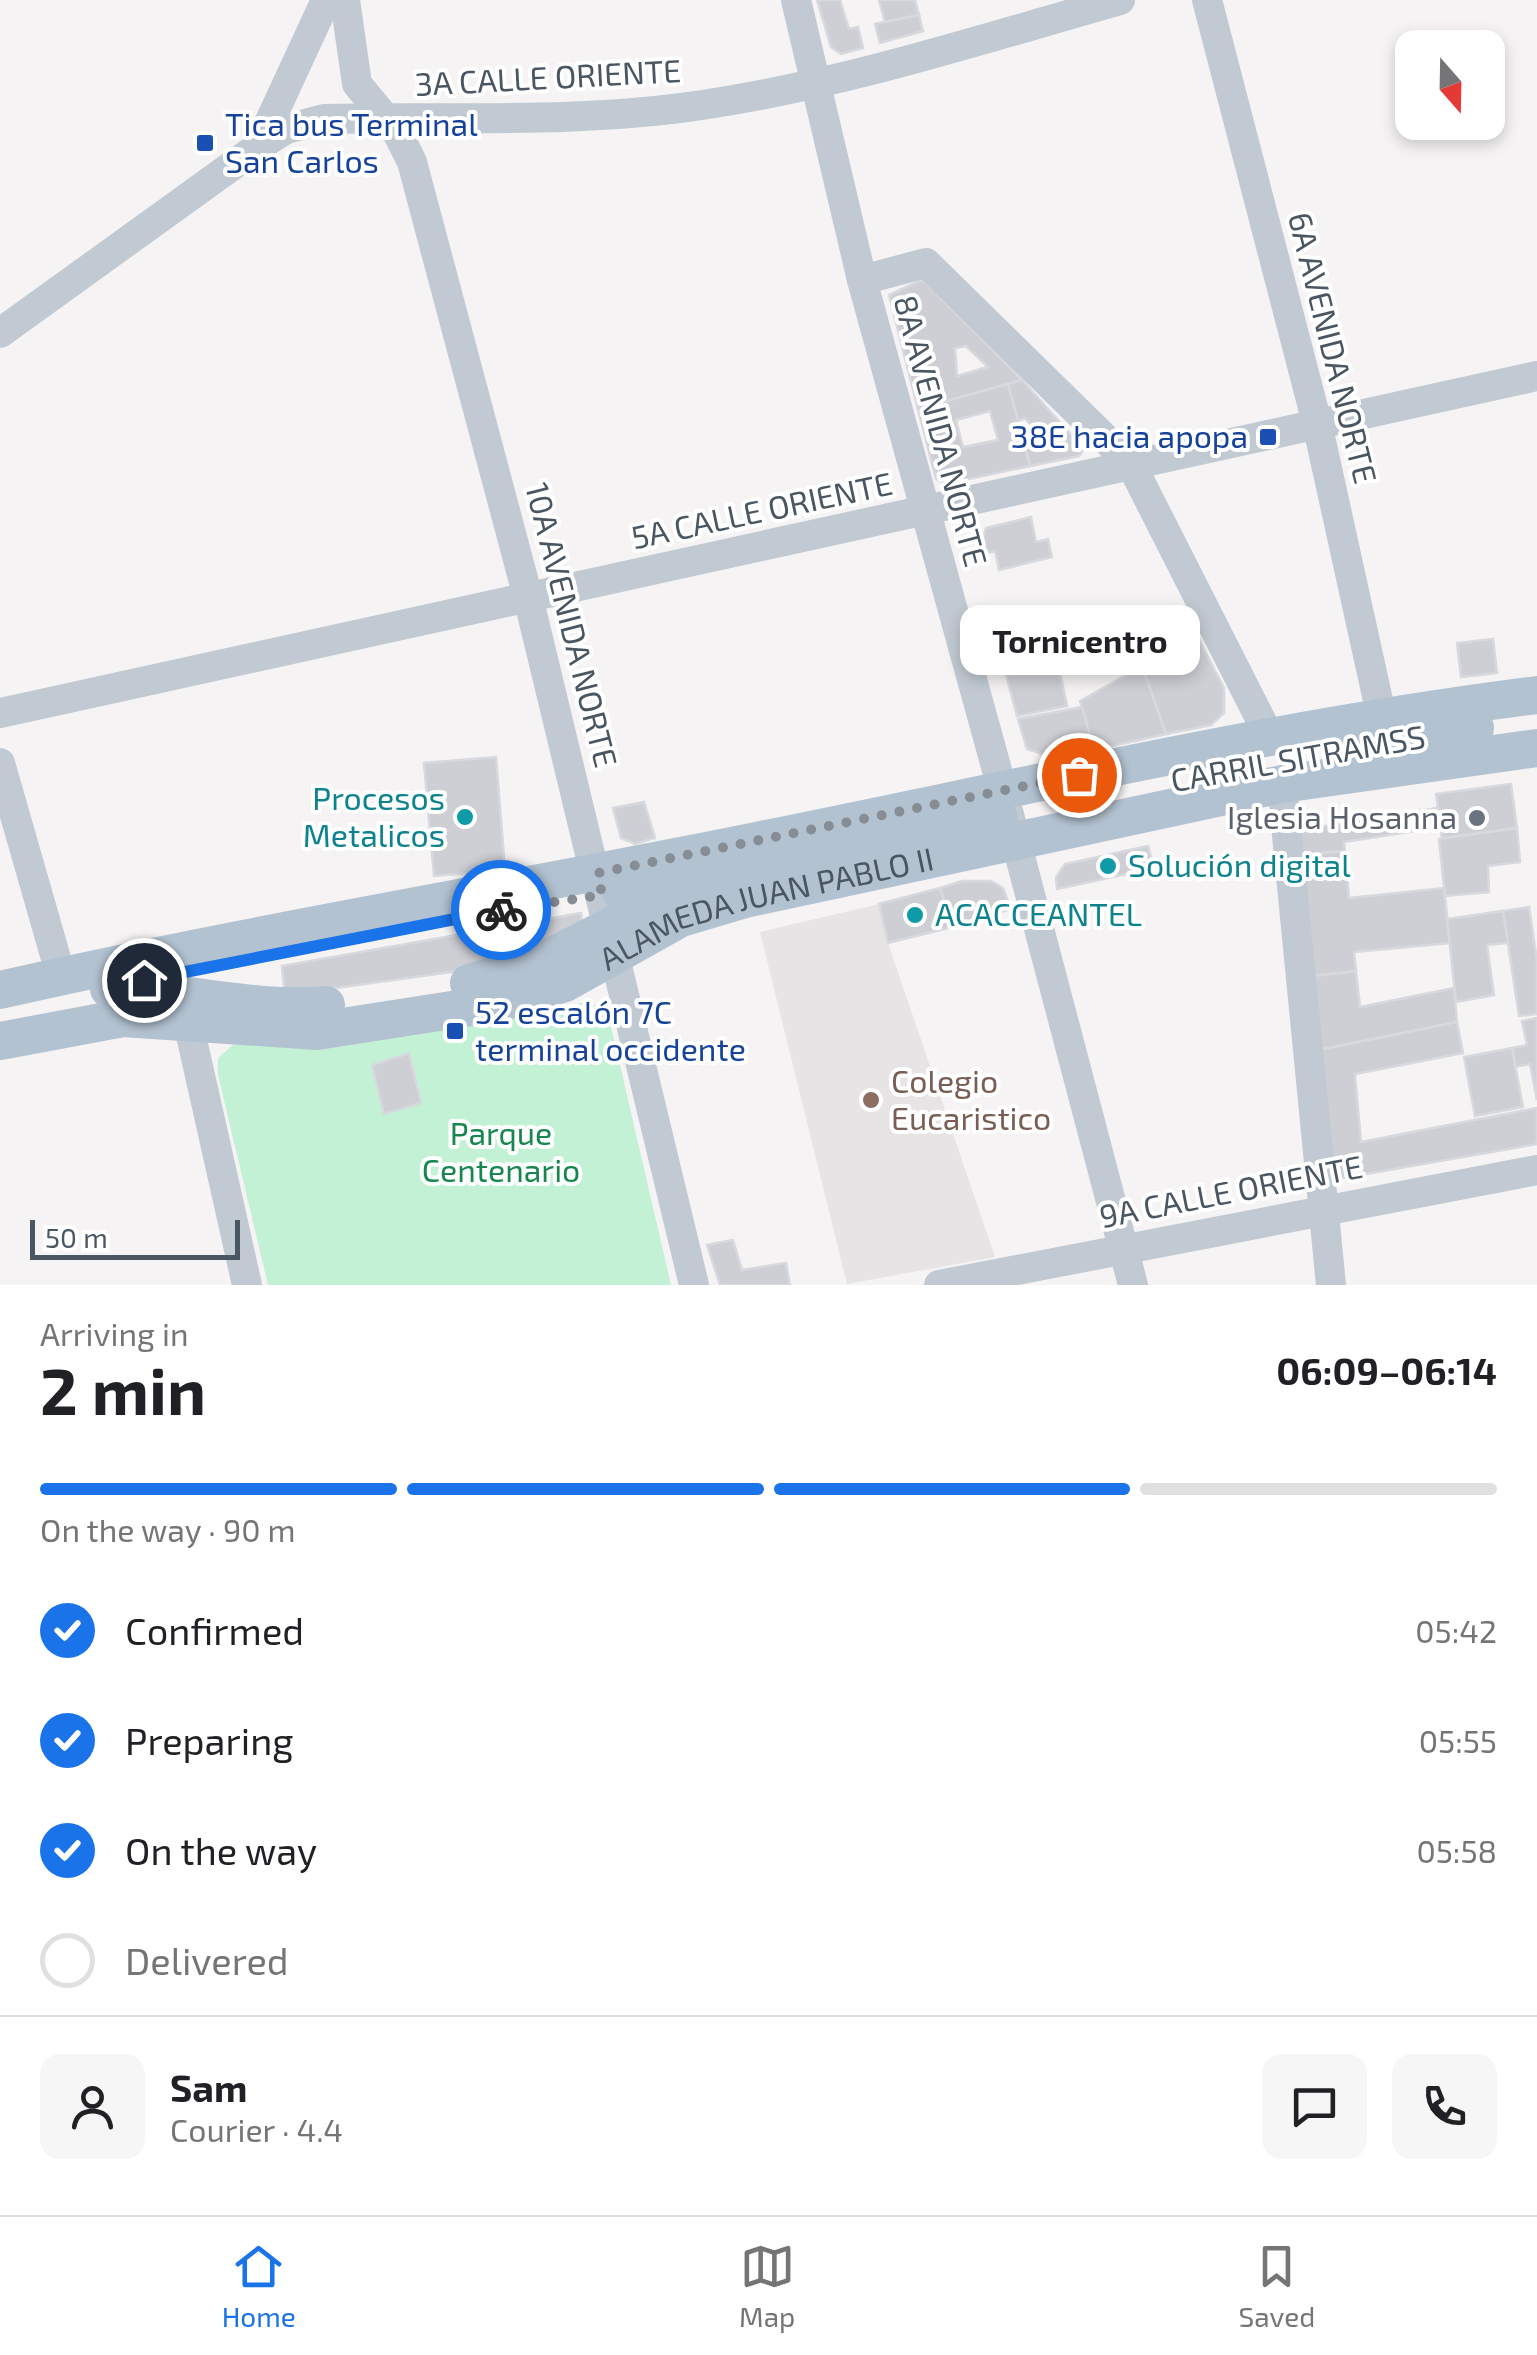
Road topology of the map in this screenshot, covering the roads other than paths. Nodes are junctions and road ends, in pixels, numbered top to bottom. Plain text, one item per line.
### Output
1 (326, 0) edge
2 (345, 0) edge
3 (796, 0) edge
4 (1120, 0) edge
5 (1208, 0) edge
6 (818, 85) junction
7 (385, 119) junction
8 (258, 147) junction
9 (862, 280) junction
10 (3, 325) edge
11 (1537, 376) edge
12 (1317, 423) junction
13 (1132, 464) junction
14 (926, 512) junction
15 (528, 596) junction
16 (1537, 694) edge
17 (0, 713) edge
18 (1380, 714) junction
19 (1537, 720) edge
20 (1268, 734) junction
21 (1537, 748) edge
22 (0, 763) edge
23 (1282, 784) junction
24 (1009, 817) junction
25 (607, 912) junction
26 (61, 976) junction
27 (110, 988) junction
28 (0, 990) edge
29 (0, 1014) edge
30 (188, 1022) junction
31 (0, 1041) edge
32 (1537, 1170) edge
33 (1321, 1209) junction
34 (1123, 1250) junction
35 (246, 1285) edge
36 (694, 1285) edge
37 (939, 1285) edge
38 (1132, 1285) edge
39 (1331, 1285) edge

1 - 8 street
2 - 7 street, 10A AVENIDA NORTE
3 - 6 street, 8A AVENIDA NORTE
4 - 6 street, 3A CALLE ORIENTE
5 - 12 street, 6A AVENIDA NORTE
6 - 7 street, 3A CALLE ORIENTE
6 - 9 street, 8A AVENIDA NORTE
7 - 8 street, 3A CALLE ORIENTE
7 - 15 street, 10A AVENIDA NORTE
8 - 10 street, 3A CALLE ORIENTE
9 - 13 street
9 - 14 street, 8A AVENIDA NORTE
11 - 12 street, 5A CALLE ORIENTE
12 - 13 street, 5A CALLE ORIENTE
12 - 18 street, 6A AVENIDA NORTE
13 - 14 street, 5A CALLE ORIENTE
13 - 20 street
14 - 15 street, 5A CALLE ORIENTE
14 - 24 street, 8A AVENIDA NORTE
15 - 17 street, 5A CALLE ORIENTE
15 - 25 street, 10A AVENIDA NORTE
16 - 18 main road, ALAMEDA JUAN PABLO II
18 - 20 main road, ALAMEDA JUAN PABLO II
19 - 24 main road, CARRIL SITRAMSS
20 - 24 main road, ALAMEDA JUAN PABLO II
21 - 23 main road, ALAMEDA JUAN PABLO II
22 - 26 street
23 - 24 main road, ALAMEDA JUAN PABLO II
23 - 33 street
24 - 25 main road, ALAMEDA JUAN PABLO II
24 - 25 main road, CARRIL SITRAMSS
24 - 25 main road, ALAMEDA JUAN PABLO II
24 - 34 street, 8A AVENIDA NORTE
25 - 26 main road, ALAMEDA JUAN PABLO II
25 - 27 main road, CARRIL SITRAMSS
25 - 27 main road, CARRIL SITRAMSS
25 - 30 main road, ALAMEDA JUAN PABLO II
25 - 36 street, 10A AVENIDA NORTE
26 - 28 main road, ALAMEDA JUAN PABLO II
27 - 29 main road, CARRIL SITRAMSS
30 - 31 main road, ALAMEDA JUAN PABLO II
30 - 35 street
32 - 33 street, 9A CALLE ORIENTE
33 - 34 street, 9A CALLE ORIENTE
33 - 39 street
34 - 37 street, 9A CALLE ORIENTE
34 - 38 street, 8A AVENIDA NORTE

